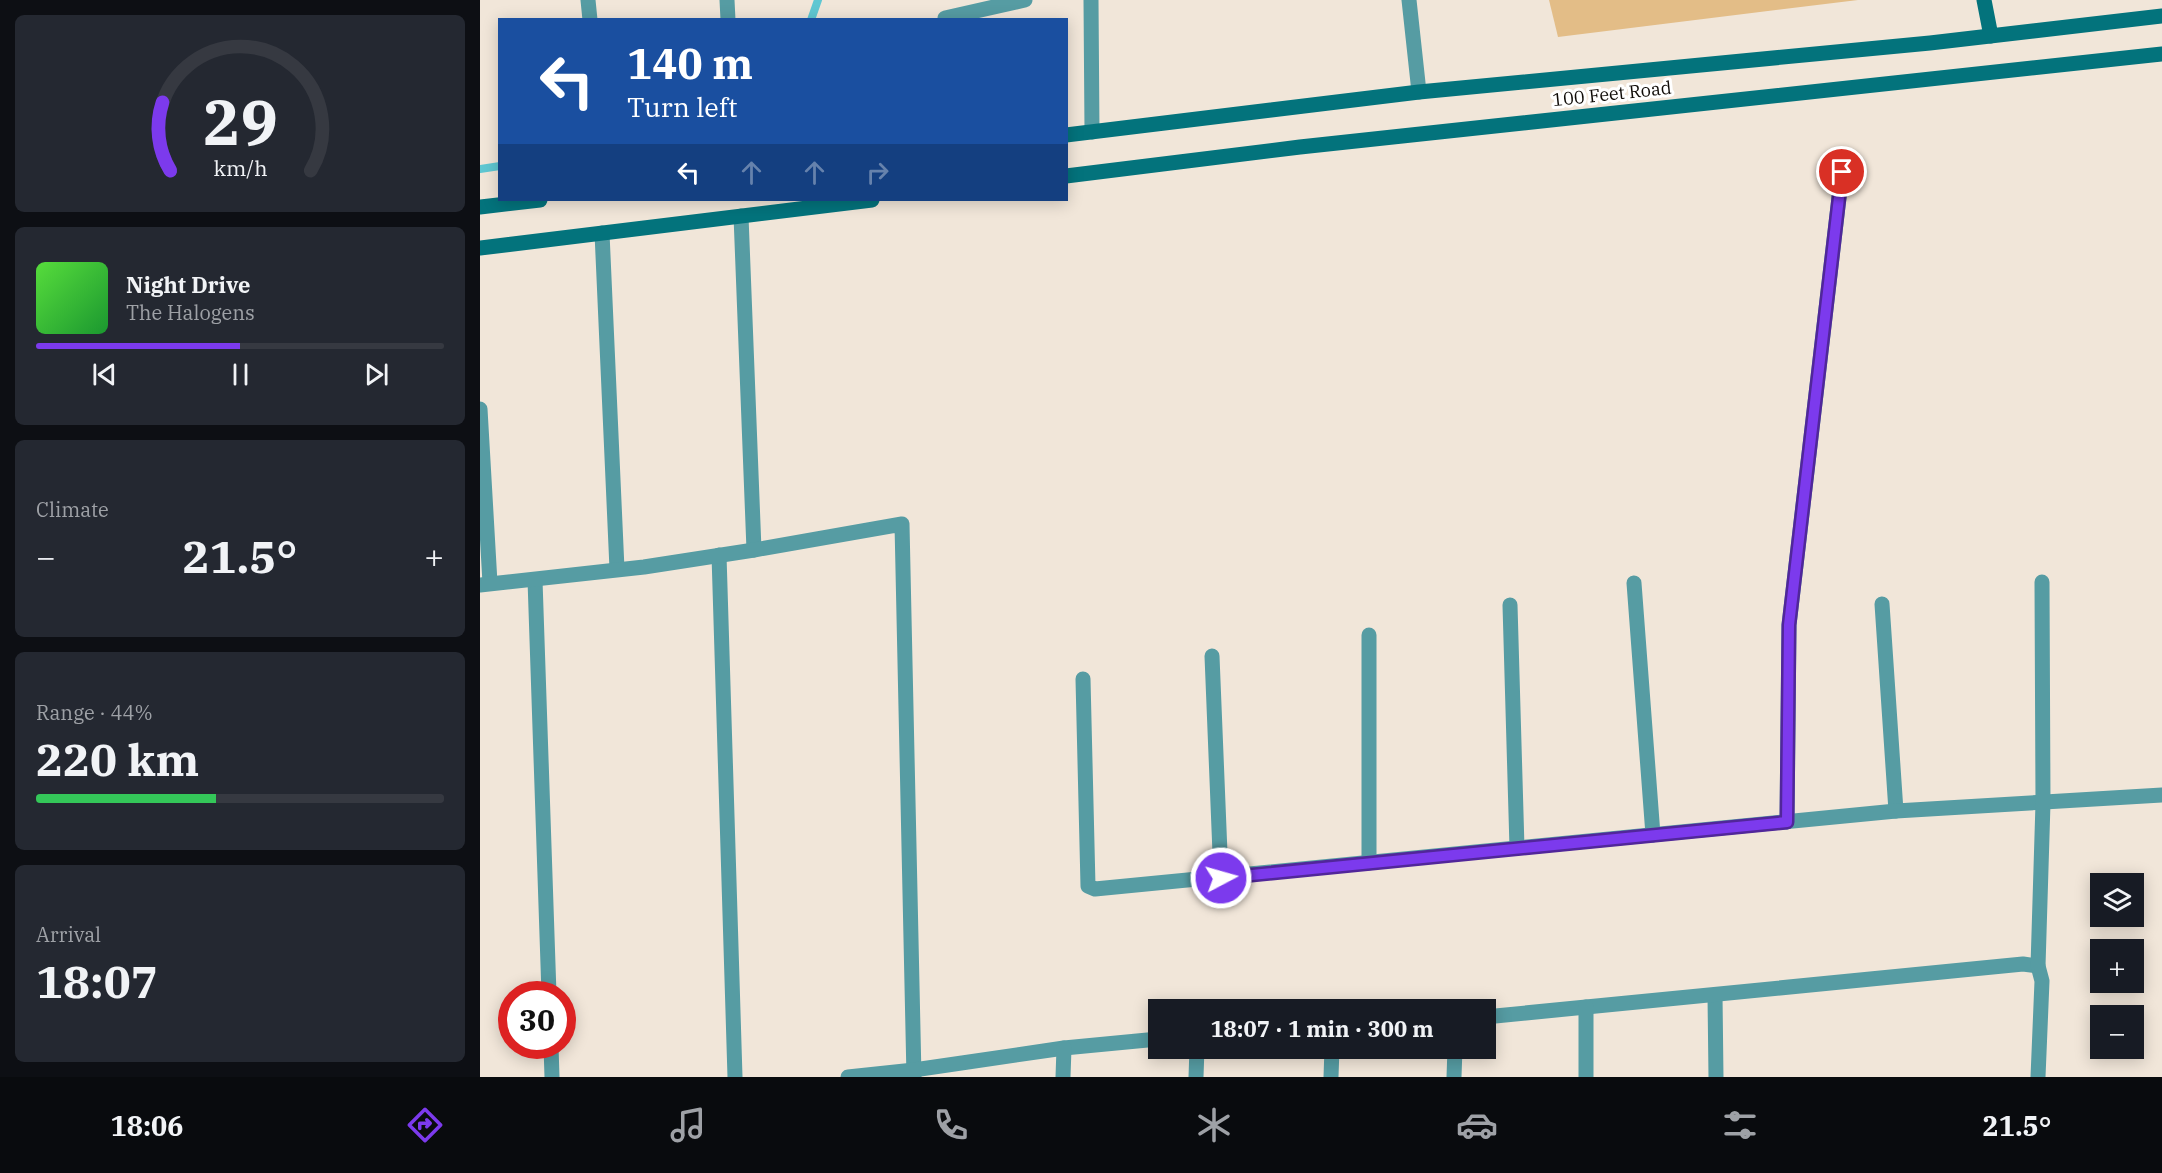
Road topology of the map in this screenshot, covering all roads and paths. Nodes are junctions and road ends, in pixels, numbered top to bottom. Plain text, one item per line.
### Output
1 (588, 0) edge
2 (727, 0) edge
3 (1025, 0) edge
4 (1091, 0) edge
5 (1409, 0) edge
6 (1984, 0) edge
7 (2162, 16) edge
8 (590, 18) edge
9 (728, 18) edge
10 (945, 18) edge
11 (1991, 36) junction
12 (2162, 54) edge
13 (1419, 92) junction
14 (1092, 132) junction
15 (1068, 135) edge
16 (1842, 172) dead end
17 (1068, 176) edge
18 (531, 201) edge
19 (864, 201) edge
20 (480, 207) edge
21 (741, 216) junction
22 (602, 233) junction
23 (480, 248) edge
24 (480, 409) edge
25 (754, 550) junction
26 (719, 555) junction
27 (617, 569) junction
28 (534, 580) junction
29 (2042, 582) dead end
30 (1634, 583) dead end
31 (485, 584) edge
32 (1881, 604) dead end
33 (1510, 605) dead end
34 (1369, 635) dead end
35 (1212, 656) dead end
36 (1083, 679) dead end
37 (2162, 795) edge
38 (2043, 803) junction
39 (1896, 811) junction
40 (1787, 822) junction
41 (1653, 835) junction
42 (1517, 848) junction
43 (1369, 863) junction
44 (1221, 878) junction
45 (2038, 966) junction
46 (549, 981) edge
47 (1715, 995) junction
48 (1586, 1007) junction
49 (1496, 1016) edge
50 (1148, 1040) edge
51 (1064, 1048) junction
52 (551, 1059) edge
53 (1197, 1059) edge
54 (1332, 1059) edge
55 (1455, 1059) edge
56 (914, 1073) edge
57 (552, 1077) edge
58 (735, 1077) edge
59 (848, 1077) edge
60 (1064, 1077) edge
61 (1196, 1077) edge
62 (1331, 1077) edge
63 (1454, 1077) edge
64 (1586, 1077) edge
65 (1716, 1077) edge
66 (2038, 1077) edge

1 - 8 street
2 - 9 street
3 - 10 street
4 - 14 street
5 - 13 street
6 - 11 main road
7 - 11 main road, 100 Feet Road
11 - 13 main road, 100 Feet Road
12 - 17 main road, 100 Feet Road
13 - 14 main road, 100 Feet Road
14 - 15 main road, 100 Feet Road
16 - 40 street
18 - 20 main road
19 - 21 main road
21 - 22 main road
21 - 25 street
22 - 23 main road
22 - 27 street
24 - 31 street
25 - 26 street
25 - 56 street
26 - 27 street
26 - 58 street
27 - 28 street
28 - 31 street
28 - 46 street
29 - 38 street
30 - 41 street
32 - 39 street
33 - 42 street
34 - 43 street
35 - 44 street
36 - 44 street
37 - 38 street
38 - 39 street
38 - 45 street
39 - 40 street
40 - 41 street
41 - 42 street
42 - 43 street
43 - 44 street
45 - 47 street
45 - 66 street
47 - 48 street
47 - 65 street
48 - 49 street
48 - 64 street
50 - 51 street
51 - 56 street
51 - 60 street
52 - 57 street
53 - 61 street
54 - 62 street
55 - 63 street
56 - 59 street

